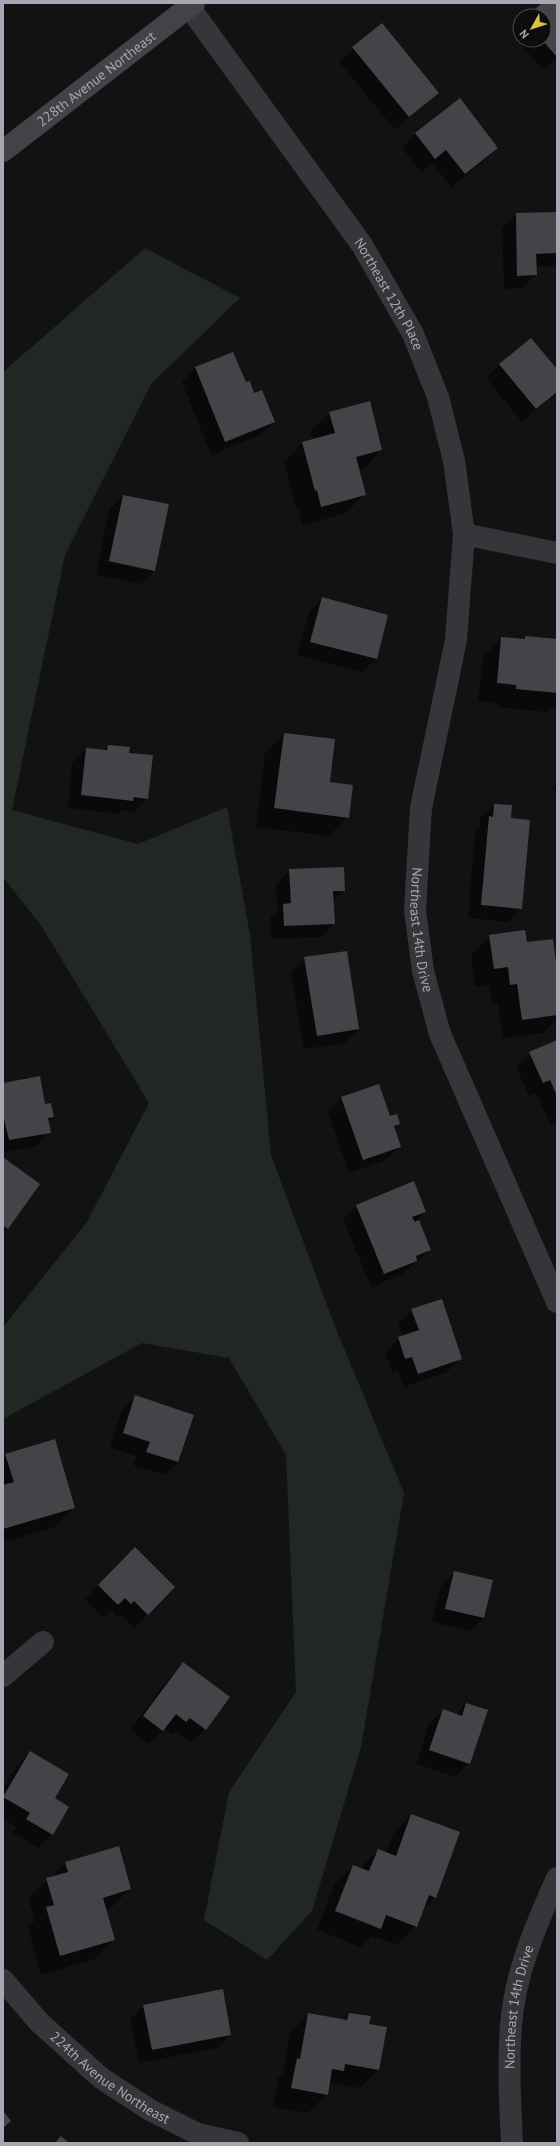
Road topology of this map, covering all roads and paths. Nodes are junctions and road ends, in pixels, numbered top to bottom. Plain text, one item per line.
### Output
1 (196, 5) edge
2 (3, 150) edge
3 (464, 534) junction
4 (557, 553) edge
5 (557, 1302) edge
6 (43, 1642) dead end
7 (3, 1676) edge
8 (557, 1878) edge
9 (3, 1980) edge
10 (238, 2143) edge
11 (512, 2143) edge

1 - 2 main road, 228th Avenue Northeast
1 - 3 street, Northeast 12th Place
3 - 4 street
3 - 5 street, Northeast 14th Drive
6 - 7 street
8 - 11 street, Northeast 14th Drive
9 - 10 street, 224th Avenue Northeast

